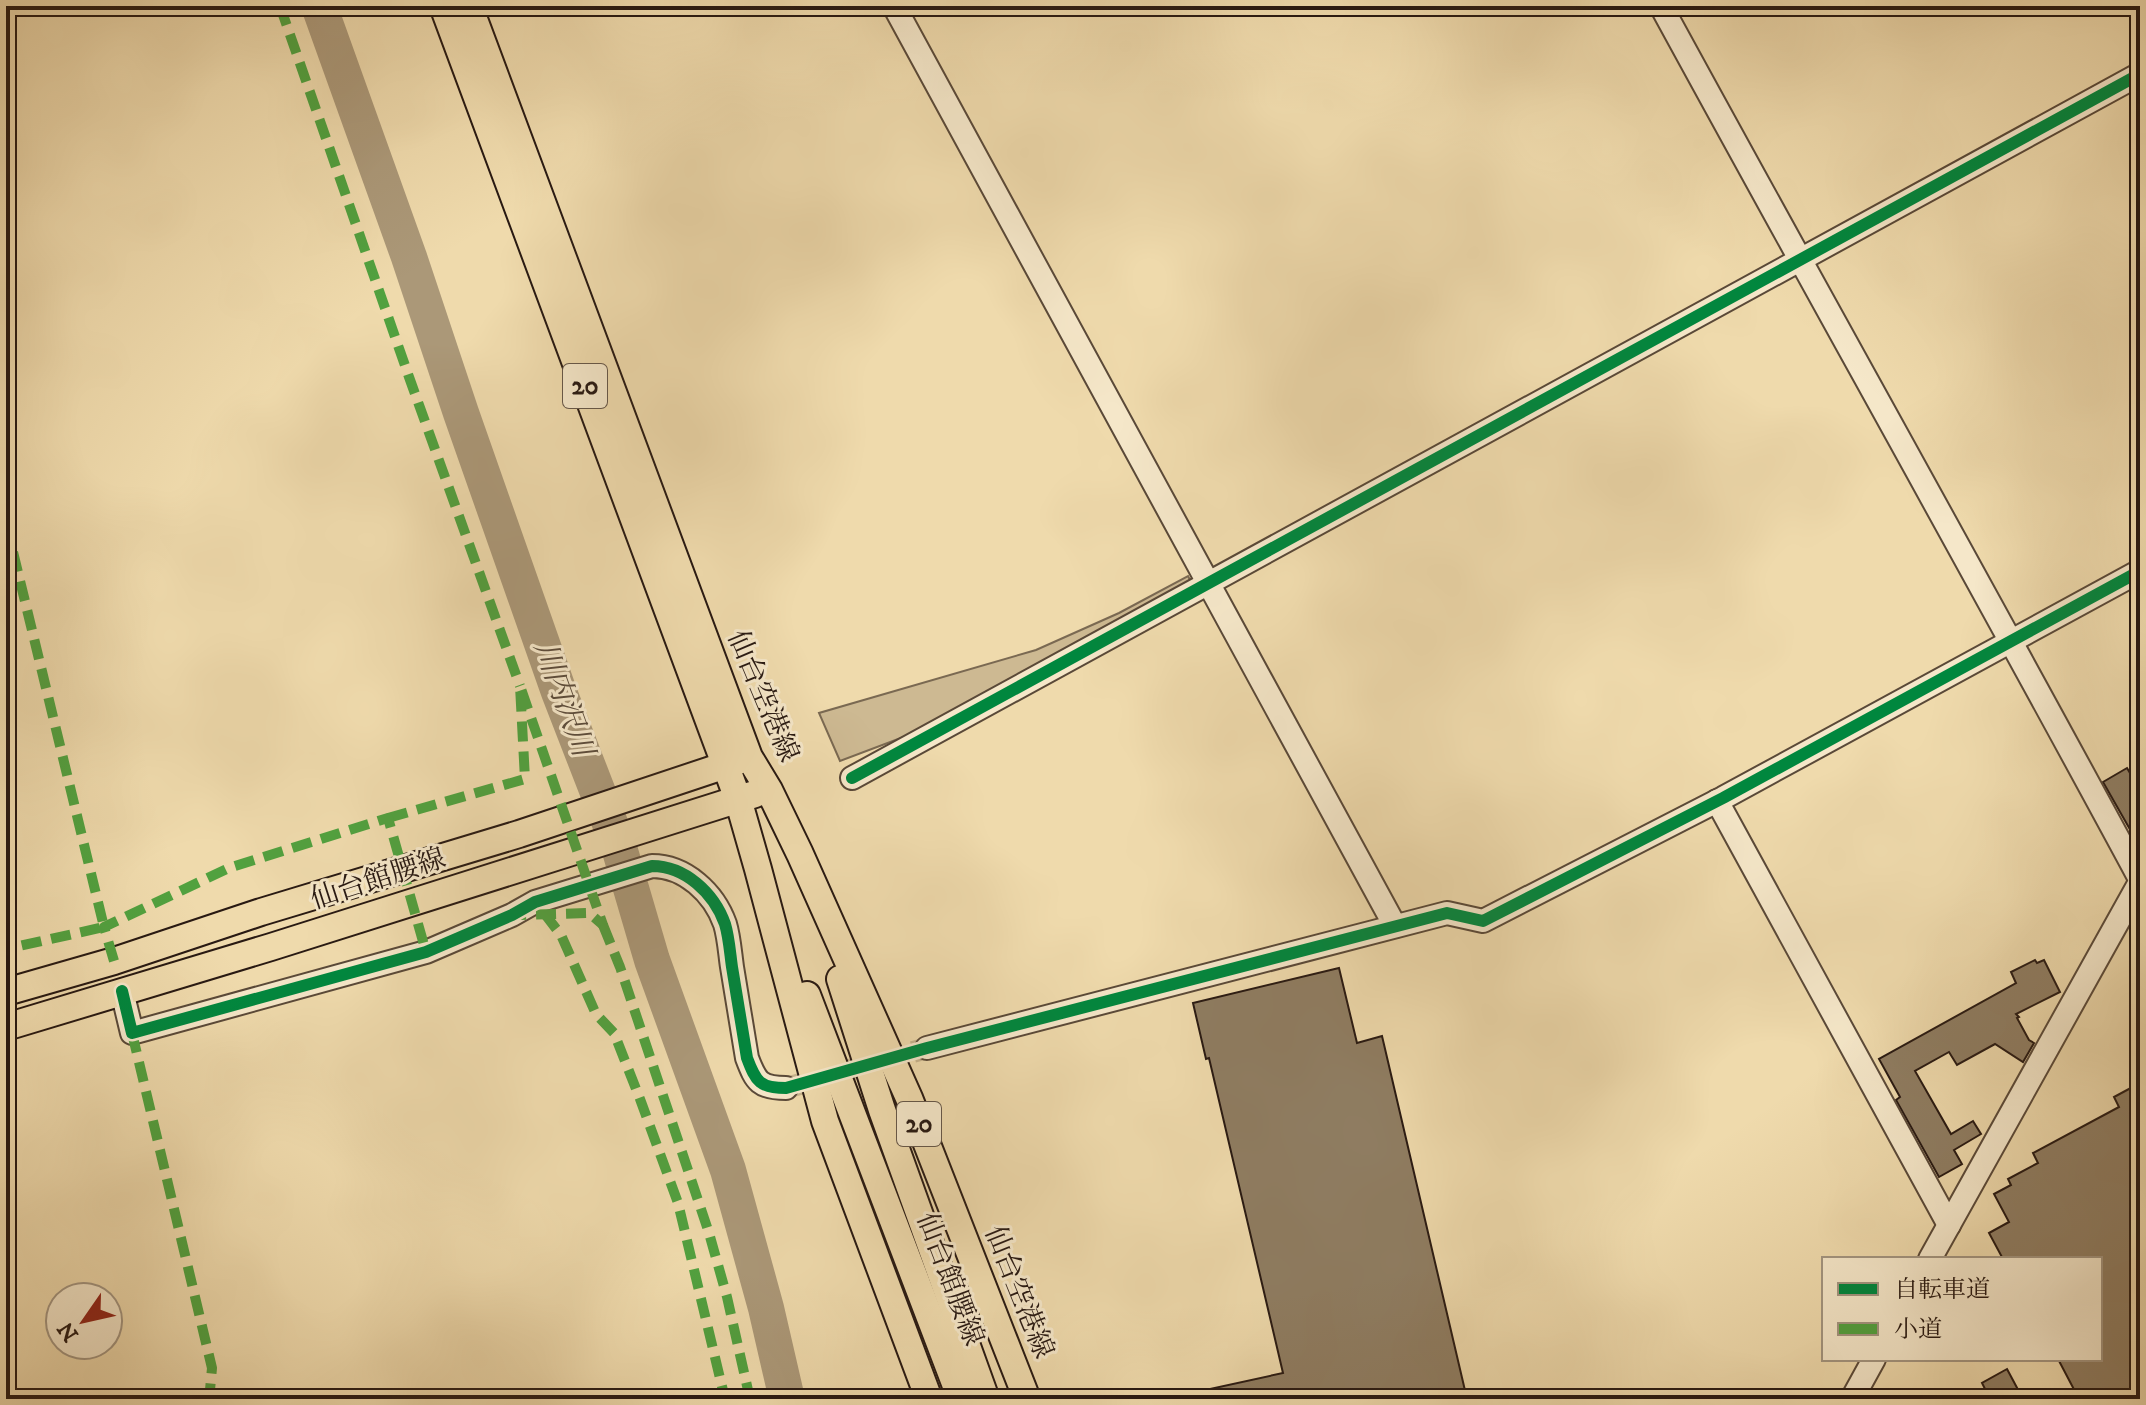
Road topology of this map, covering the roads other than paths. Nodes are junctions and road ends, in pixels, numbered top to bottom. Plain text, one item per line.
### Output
1 (443, 6) edge
2 (469, 6) edge
3 (894, 6) edge
4 (1661, 6) edge
5 (2140, 74) edge
6 (1799, 260) junction
7 (2140, 571) edge
8 (1207, 583) junction
9 (2012, 641) junction
10 (737, 762) junction
11 (852, 778) dead end
12 (769, 790) junction
13 (738, 799) junction
14 (1717, 801) junction
15 (800, 854) junction
16 (758, 869) junction
17 (2140, 881) edge
18 (1395, 926) junction
19 (122, 991) junction
20 (6, 992) edge
21 (6, 1027) edge
22 (927, 1048) tunnel mouth
23 (786, 1088) tunnel mouth
24 (1949, 1225) junction
25 (1931, 1257) edge
26 (1873, 1361) edge
27 (929, 1399) edge
28 (961, 1399) edge
29 (986, 1399) edge
30 (1027, 1399) edge
31 (1852, 1399) edge

1 - 10 main road, 仙台空港線 / 20
2 - 10 main road, 仙台空港線 / 20
3 - 8 street
4 - 6 street
5 - 6 street
6 - 8 street
6 - 9 street
7 - 9 street
8 - 11 street
8 - 18 street
9 - 14 street
9 - 17 street
10 - 12 main road, 仙台空港線 / 20
10 - 13 main road, 仙台空港線 / 20
10 - 20 main road, 仙台館腰線
12 - 13 main road, 仙台館腰線
12 - 15 main road, 仙台空港線 / 20
13 - 16 main road, 仙台空港線 / 20
13 - 19 main road, 仙台館腰線
14 - 18 street
14 - 24 street
15 - 29 main road, 仙台館腰線
15 - 30 main road, 仙台空港線 / 20
16 - 27 main road, 仙台空港線 / 20
16 - 28 main road, 仙台館腰線
17 - 24 street
18 - 22 street
19 - 21 main road, 仙台館腰線
19 - 23 street
24 - 25 street
26 - 31 street

